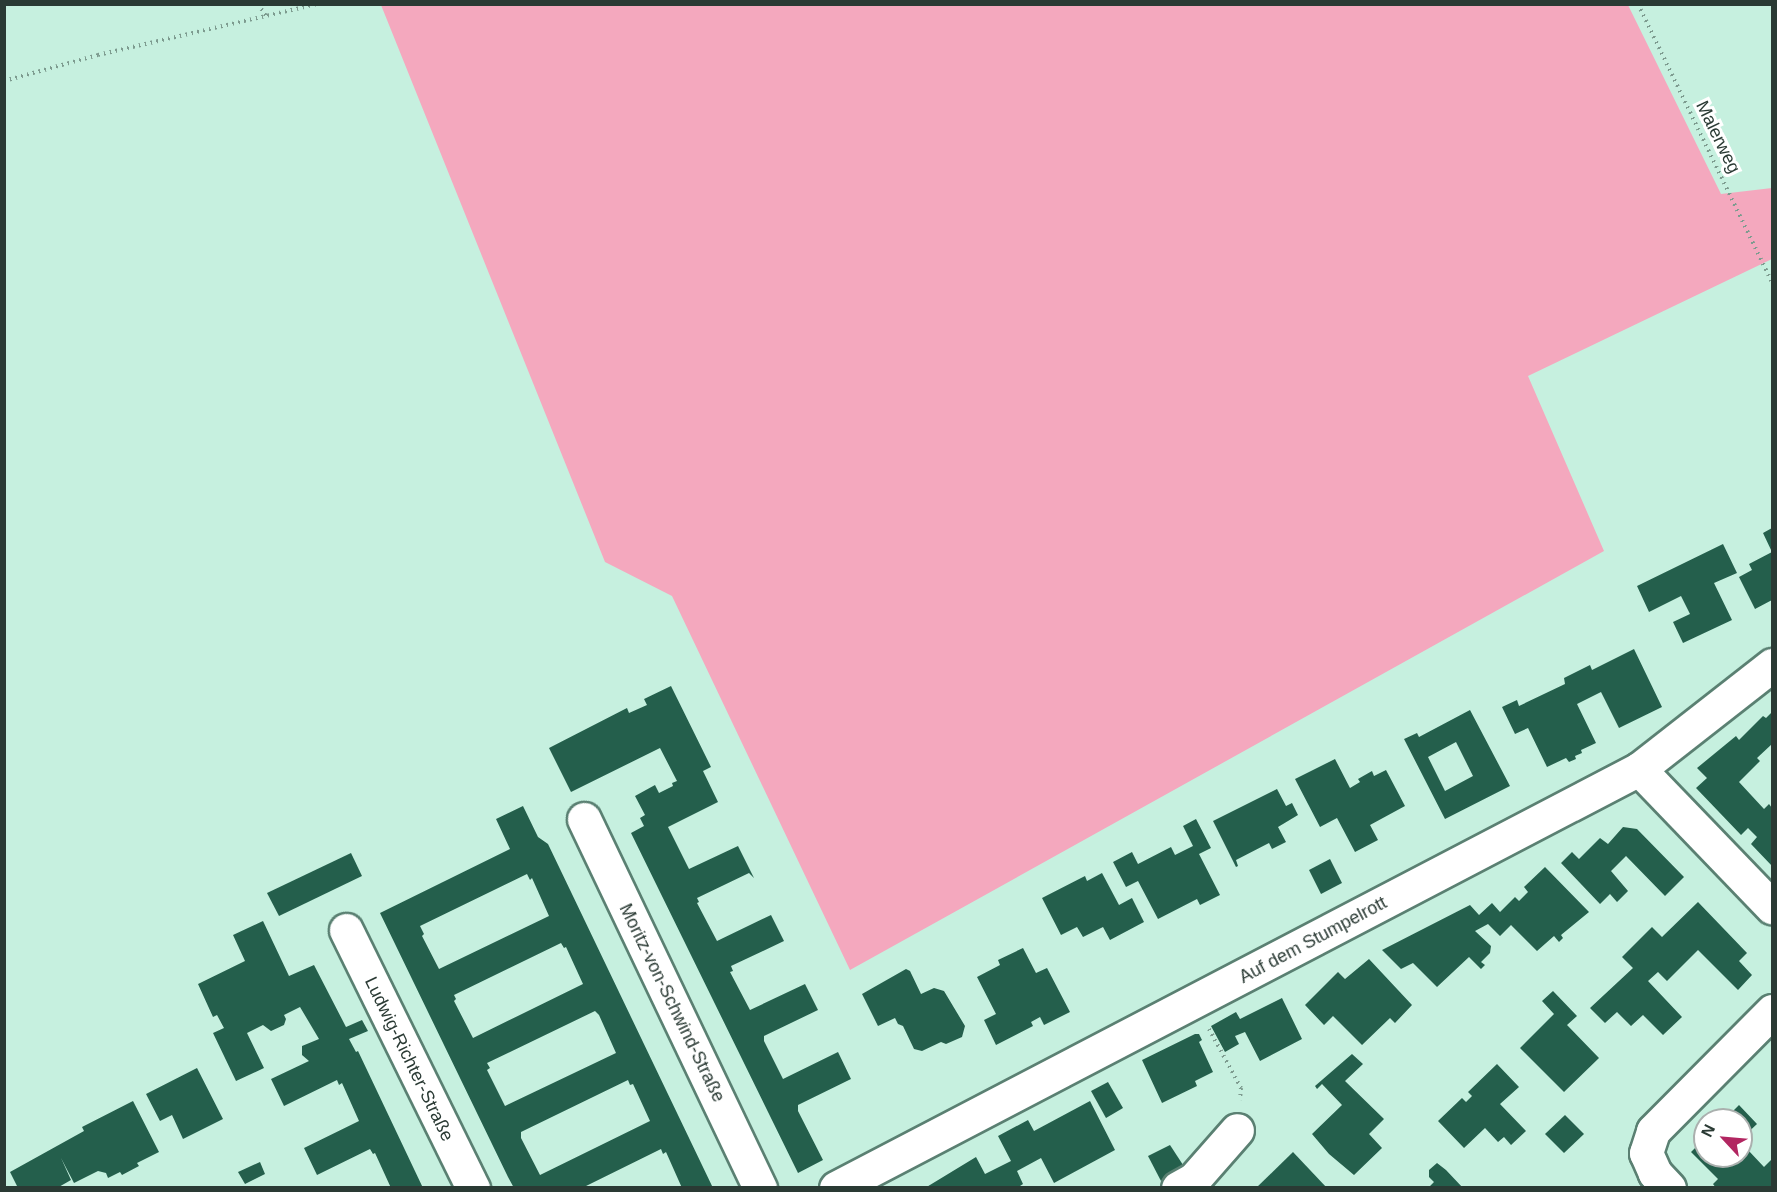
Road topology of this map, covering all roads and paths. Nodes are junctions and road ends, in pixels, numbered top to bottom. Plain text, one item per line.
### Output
1 (258, 4) edge
2 (317, 4) edge
3 (1638, 4) edge
4 (266, 16) junction
5 (4, 81) edge
6 (1773, 282) edge
7 (1773, 665) edge
8 (1639, 769) junction
9 (584, 819) dead end
10 (1773, 907) edge
11 (346, 930) dead end
12 (1195, 1001) junction
13 (1773, 1011) edge
14 (1237, 1130) joint
15 (872, 1179) edge
16 (473, 1188) edge
17 (760, 1188) edge
18 (836, 1188) edge
19 (1178, 1188) edge
20 (1668, 1188) edge

1 - 4 path
2 - 4 path
3 - 6 path, Malerweg
4 - 5 path
7 - 8 street, Auf dem Stumpelrott
8 - 10 street
8 - 12 street, Auf dem Stumpelrott
9 - 17 street, Moritz-von-Schwind-Straße
11 - 16 street, Ludwig-Richter-Straße
12 - 14 path
12 - 15 street, Auf dem Stumpelrott
13 - 20 street
14 - 19 street
15 - 18 street, Auf dem Stumpelrott

